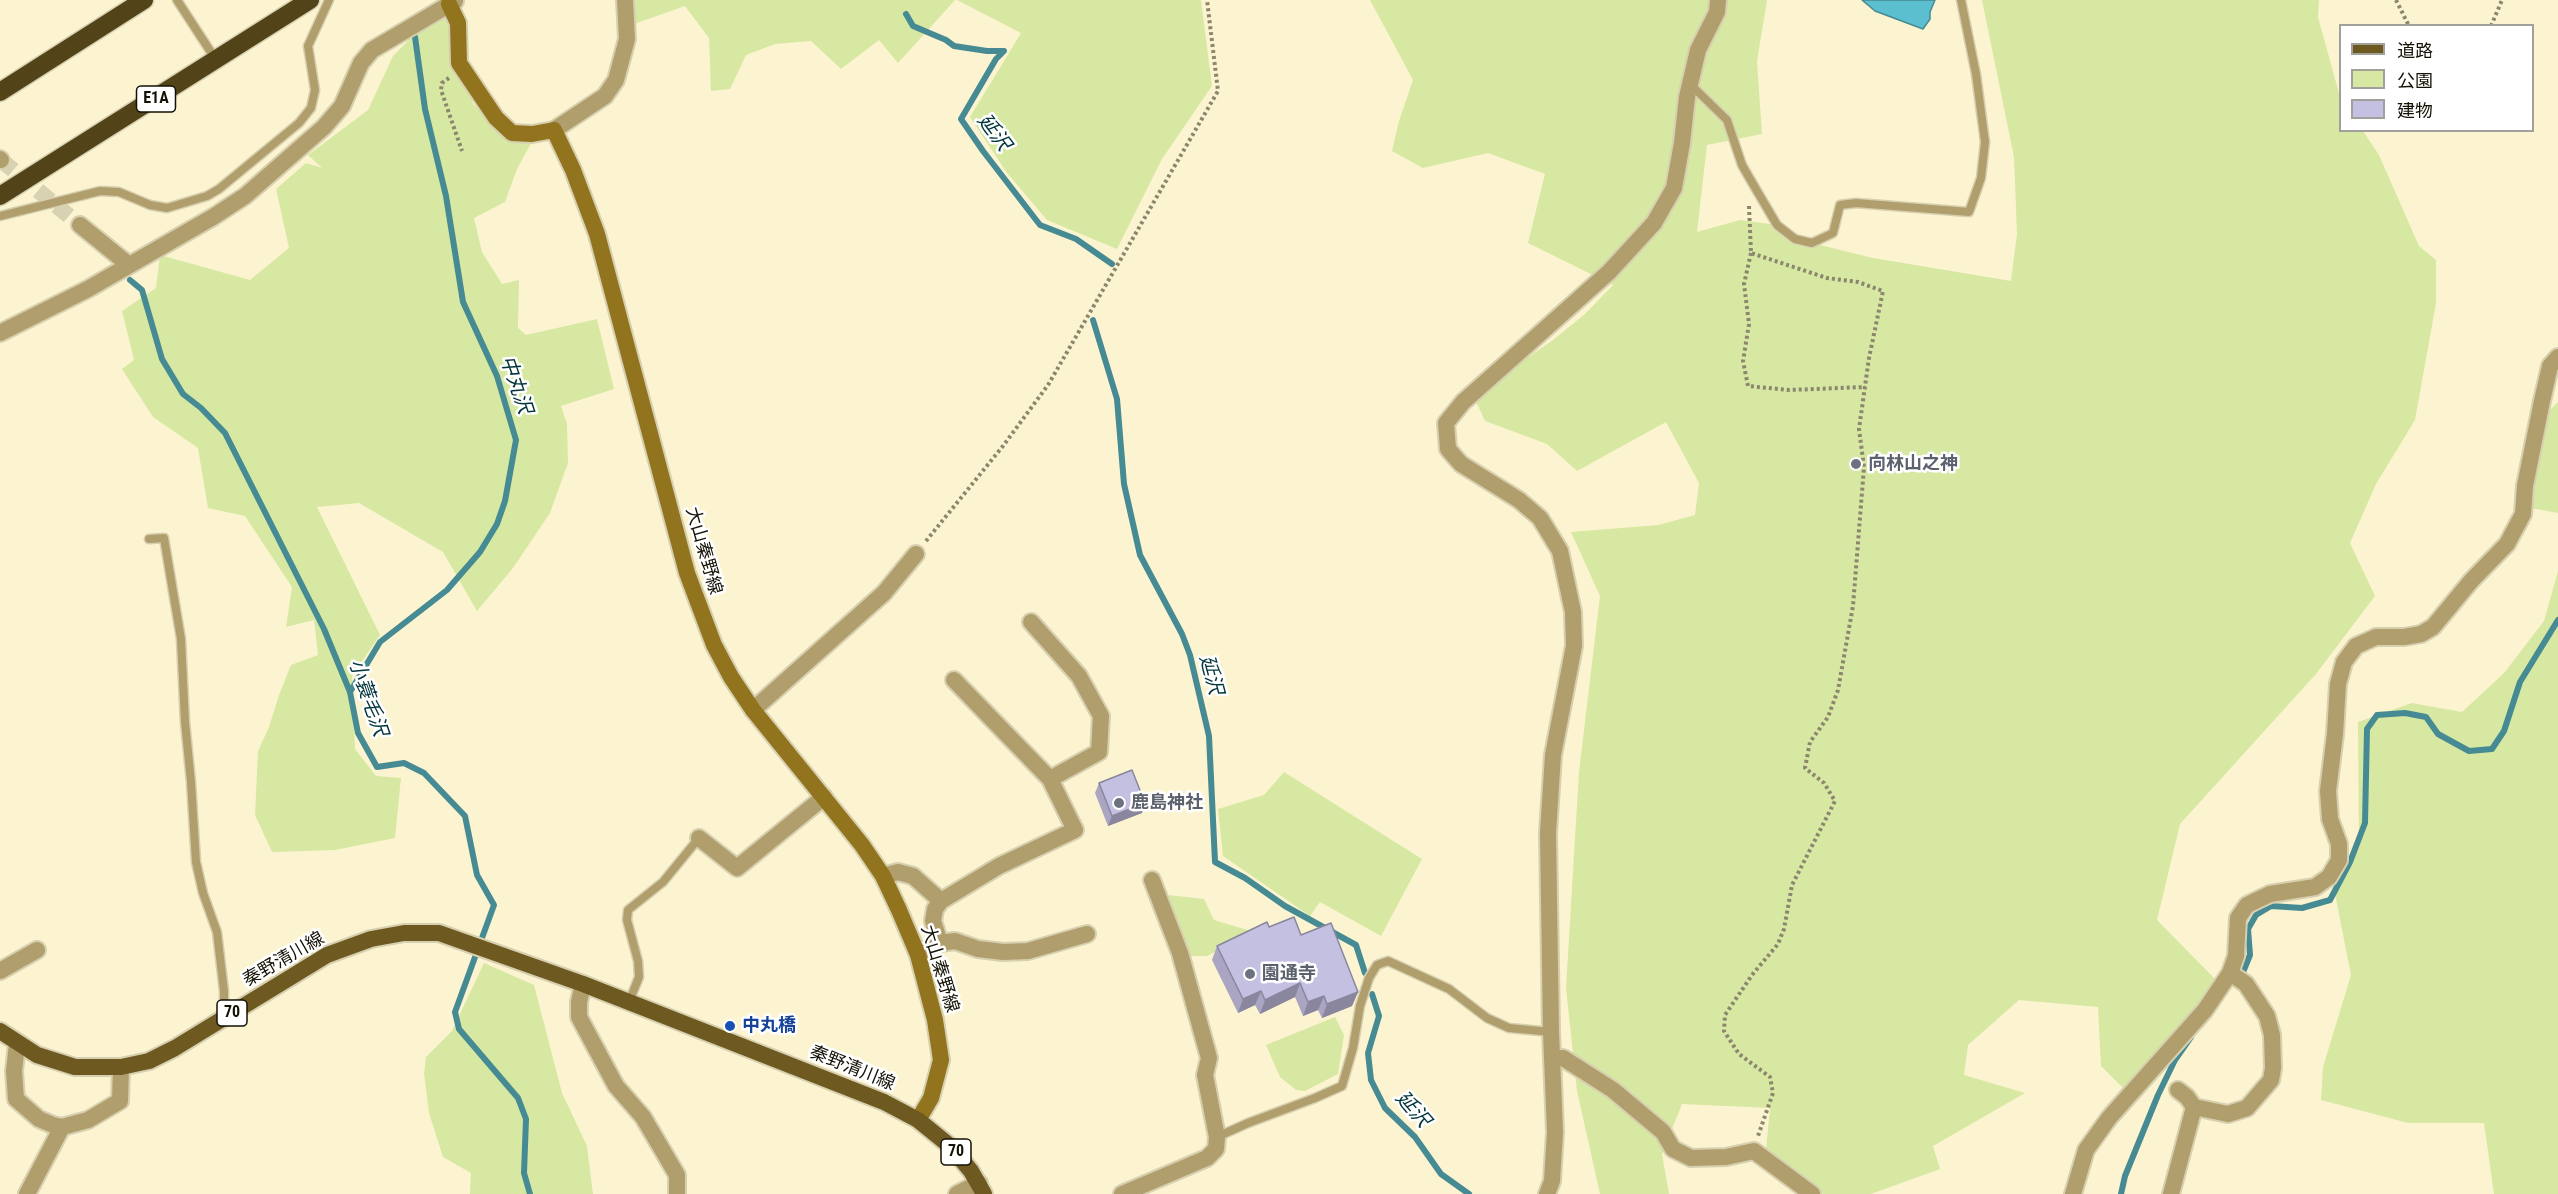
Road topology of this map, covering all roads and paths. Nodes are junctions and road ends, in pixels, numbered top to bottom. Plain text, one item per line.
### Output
1 (144, 0) edge
2 (177, 0) edge
3 (310, 0) edge
4 (329, 0) edge
5 (625, 0) edge
6 (1207, 0) edge
7 (1718, 0) edge
8 (1961, 0) edge
9 (2396, 0) edge
10 (2502, 0) edge
11 (452, 3) edge
12 (2408, 24) edge
13 (2492, 24) edge
14 (217, 61) junction
15 (455, 76) dead end
16 (1690, 84) junction
17 (0, 92) edge
18 (554, 130) junction
19 (277, 142) junction
20 (462, 151) dead end
21 (290, 157) junction
22 (1750, 179) junction
23 (0, 196) edge
24 (0, 216) edge
25 (80, 225) tunnel mouth
26 (1751, 254) junction
27 (129, 265) junction
28 (0, 333) edge
29 (2558, 357) edge
30 (1865, 387) junction
31 (149, 538) dead end
32 (916, 554) joint
33 (1031, 622) dead end
34 (954, 680) dead end
35 (753, 710) junction
36 (1050, 779) junction
37 (824, 797) junction
38 (699, 838) joint
39 (883, 876) junction
40 (1152, 880) dead end
41 (941, 901) junction
42 (1087, 934) dead end
43 (940, 943) junction
44 (37, 950) dead end
45 (918, 955) junction
46 (0, 971) edge
47 (2237, 978) junction
48 (583, 984) junction
49 (629, 1002) junction
50 (224, 1018) junction
51 (0, 1031) edge
52 (1551, 1032) junction
53 (17, 1044) junction
54 (1552, 1058) junction
55 (121, 1067) junction
56 (2178, 1090) dead end
57 (2194, 1107) junction
58 (918, 1120) junction
59 (62, 1127) junction
60 (1218, 1137) junction
61 (1754, 1151) junction
62 (982, 1188) edge
63 (27, 1194) edge
64 (677, 1194) edge
65 (957, 1194) edge
66 (1122, 1194) edge
67 (1547, 1194) edge
68 (1812, 1194) edge
69 (2073, 1194) edge
70 (2171, 1194) edge

1 - 17 highway
2 - 14 lane
3 - 14 highway, E1A
4 - 19 lane
5 - 18 street
6 - 32 path
7 - 16 street
8 - 22 lane
9 - 12 path
10 - 13 path
11 - 18 main road
11 - 21 street
14 - 23 highway, E1A
15 - 20 path
16 - 22 lane
16 - 52 street
18 - 35 main road, 大山秦野線
19 - 21 lane
19 - 24 lane
21 - 27 street
22 - 26 path
25 - 27 street
26 - 30 path
26 - 30 path
27 - 28 street
29 - 47 street
30 - 61 path
31 - 50 lane
32 - 35 street
33 - 36 street
34 - 36 street
35 - 37 main road, 大山秦野線
36 - 41 street
37 - 38 street
37 - 39 main road, 大山秦野線
38 - 49 lane
39 - 41 street
39 - 45 main road, 大山秦野線
40 - 60 street
41 - 43 street
42 - 43 street
43 - 45 street
44 - 46 street
45 - 58 main road, 大山秦野線
47 - 57 street
47 - 69 street
48 - 49 main road, 秦野清川線 / 70
48 - 50 main road, 秦野清川線 / 70
48 - 64 street
49 - 58 main road, 秦野清川線 / 70
50 - 55 main road, 秦野清川線 / 70
51 - 53 main road, 秦野清川線 / 70
52 - 54 street
52 - 60 lane
53 - 55 main road, 秦野清川線 / 70
53 - 59 street
54 - 61 street
54 - 67 street
55 - 59 street
56 - 57 street
57 - 70 street
58 - 62 main road, 秦野清川線 / 70
59 - 63 street
60 - 66 street
61 - 68 street
62 - 65 street

